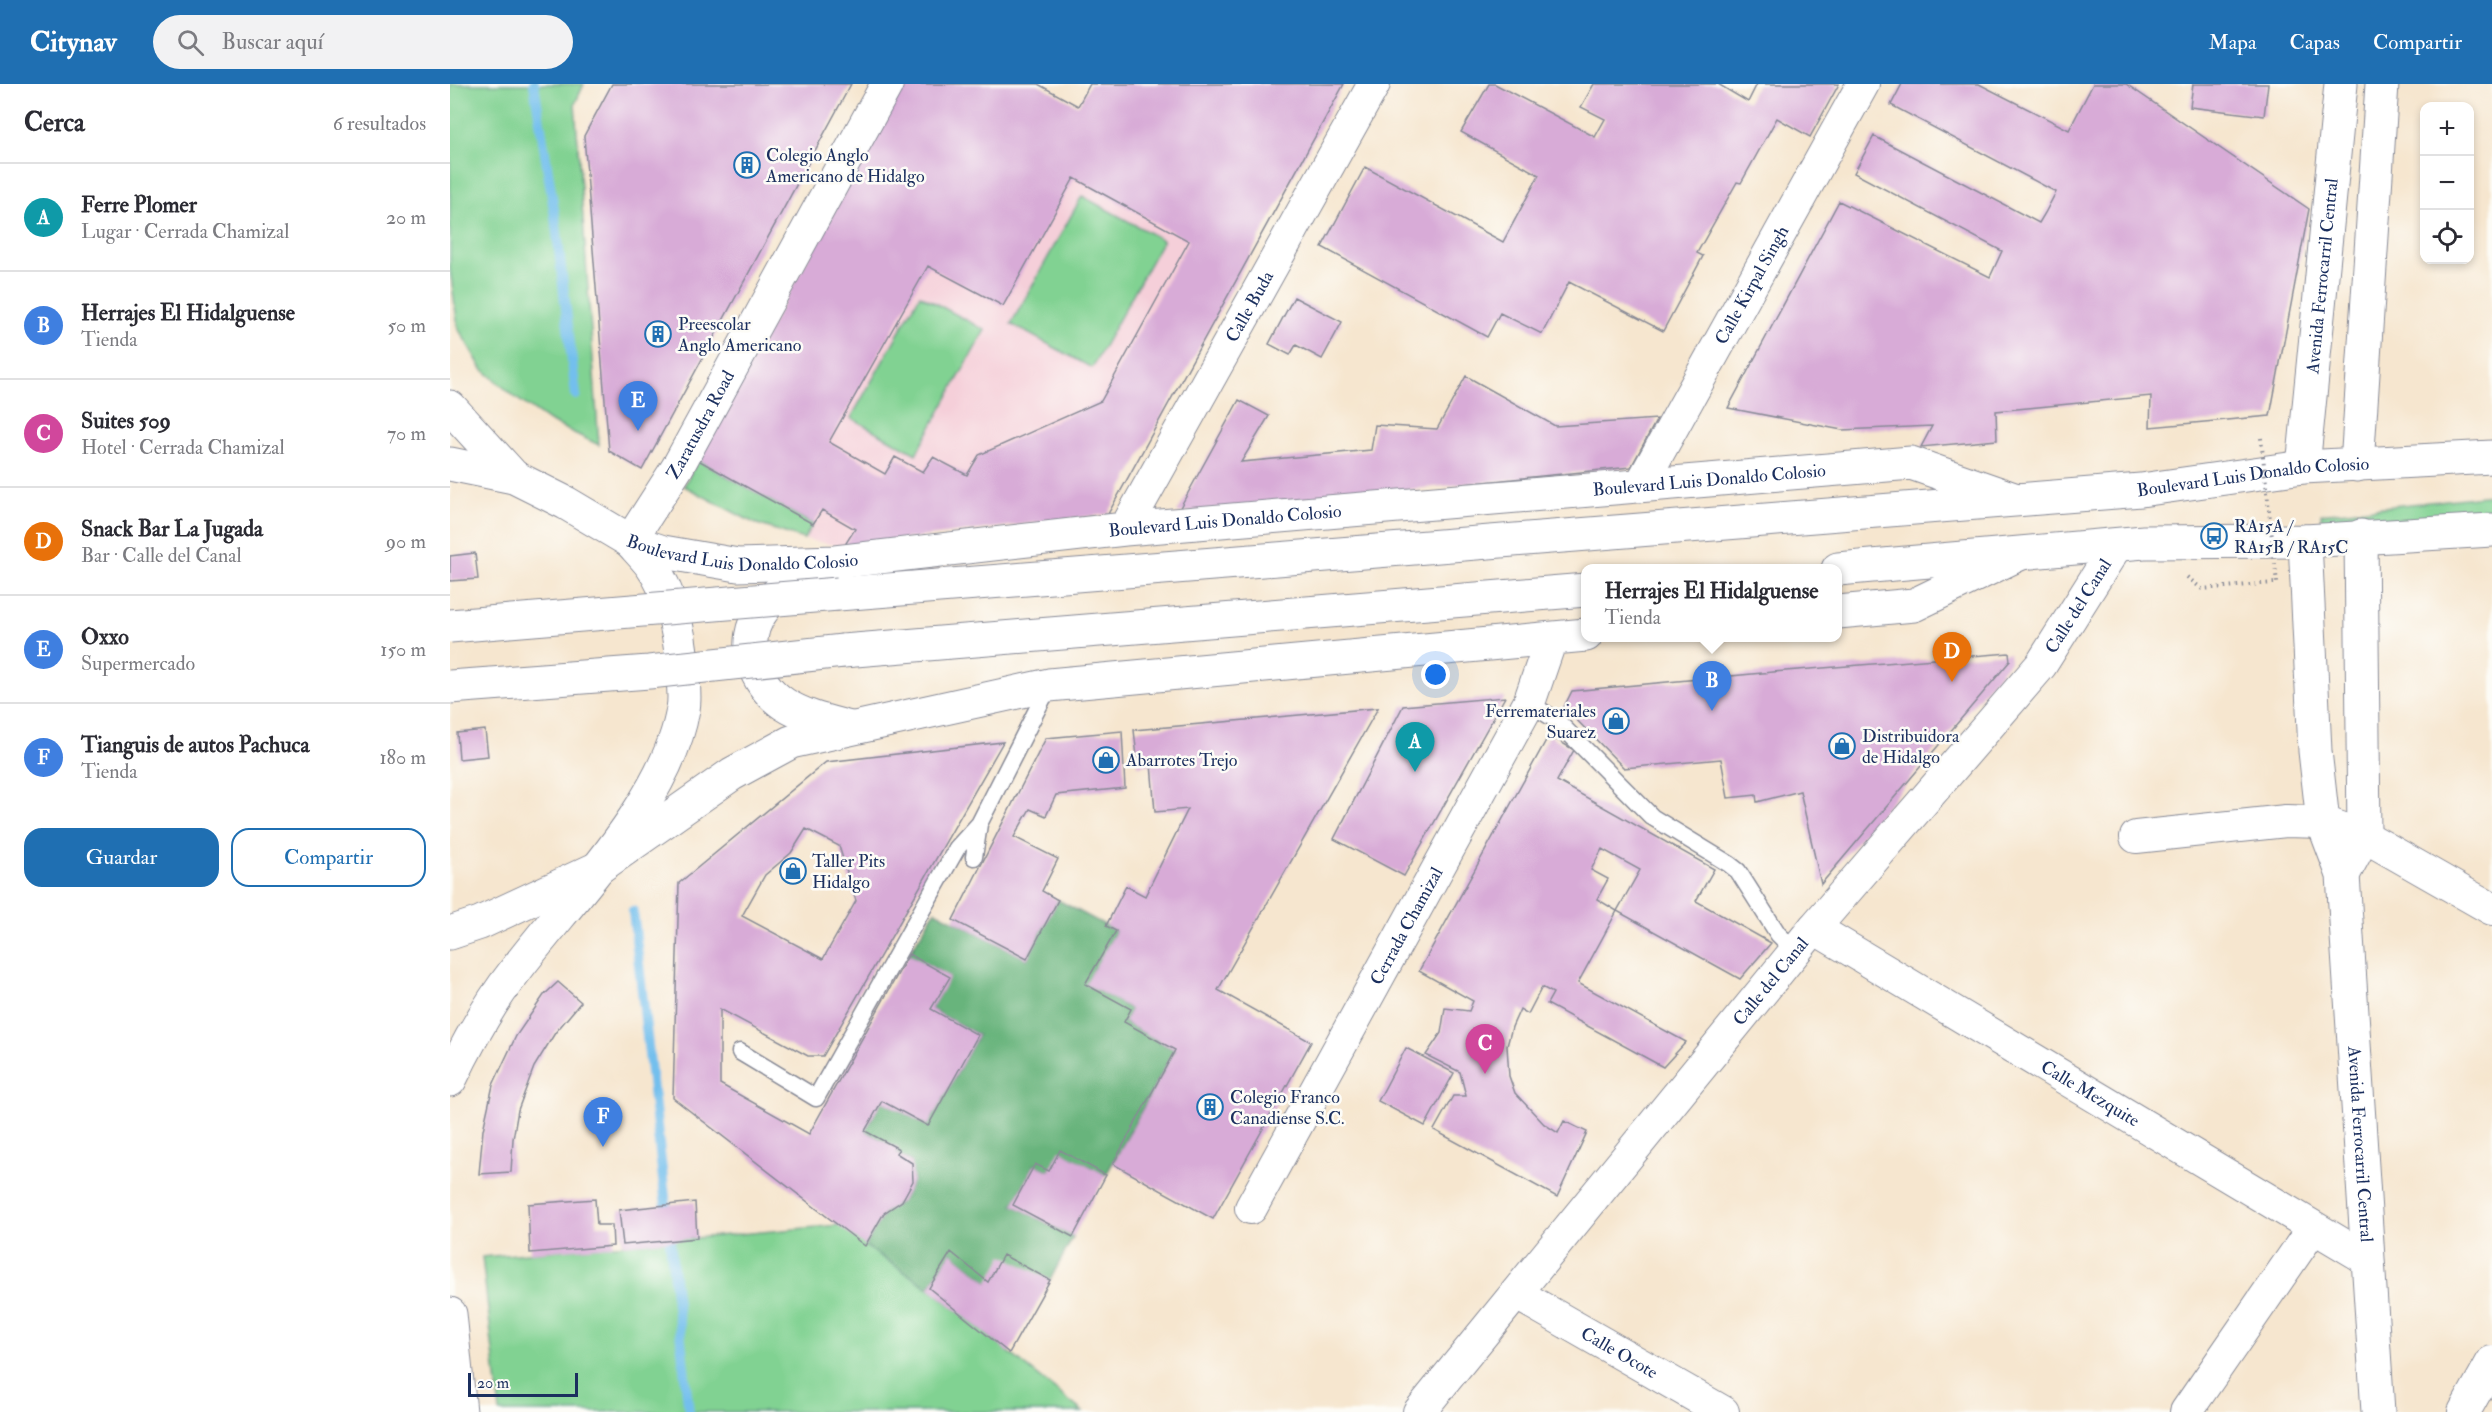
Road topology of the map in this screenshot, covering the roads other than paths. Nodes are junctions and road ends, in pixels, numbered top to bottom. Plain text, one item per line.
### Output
1 (887, 84) edge
2 (1374, 84) edge
3 (1863, 84) edge
4 (2341, 84) edge
5 (2382, 84) edge
6 (450, 407) edge
7 (2492, 457) edge
8 (450, 464) edge
9 (2357, 465) junction
10 (2303, 467) junction
11 (514, 477) junction
12 (1640, 486) junction
13 (2014, 499) junction
14 (1125, 529) junction
15 (2492, 530) edge
16 (2361, 536) junction
17 (630, 541) junction
18 (2305, 541) junction
19 (2116, 546) junction
20 (2021, 553) junction
21 (835, 562) junction
22 (1842, 569) edge
23 (1581, 590) edge
24 (1842, 612) edge
25 (450, 626) edge
26 (1581, 636) edge
27 (1551, 639) junction
28 (1049, 685) junction
29 (450, 687) edge
30 (1529, 704) junction
31 (849, 728) junction
32 (2324, 822) junction
33 (980, 825) junction
34 (2364, 836) junction
35 (2136, 837) dead end
36 (974, 857) dead end
37 (598, 868) junction
38 (2343, 875) junction
39 (2492, 909) edge
40 (450, 933) edge
41 (1805, 940) junction
42 (740, 1052) dead end
43 (450, 1080) edge
44 (1251, 1208) dead end
45 (2313, 1228) junction
46 (2367, 1259) junction
47 (1517, 1294) junction
48 (450, 1314) edge
49 (2492, 1362) edge
50 (2374, 1406) edge
51 (459, 1412) edge
52 (1419, 1412) edge
53 (1723, 1412) edge
54 (2186, 1412) edge
55 (2464, 1412) edge

1 - 17 street, Zaratusdra Road
2 - 14 street, Calle Buda
3 - 12 street, Calle Kirpal Singh
4 - 10 main road, Avenida Ferrocarril Central
5 - 9 main road
6 - 11 main road
7 - 9 main road, Boulevard Luis Donaldo Colosio
8 - 11 main road, Boulevard Luis Donaldo Colosio
9 - 10 main road, Boulevard Luis Donaldo Colosio
10 - 13 main road, Boulevard Luis Donaldo Colosio
11 - 17 main road, Boulevard Luis Donaldo Colosio
12 - 13 main road, Boulevard Luis Donaldo Colosio
12 - 14 main road, Boulevard Luis Donaldo Colosio
13 - 25 main road, Boulevard Luis Donaldo Colosio, bridge
14 - 21 main road, Boulevard Luis Donaldo Colosio
15 - 16 main road
16 - 18 main road
16 - 34 main road
17 - 21 main road, Boulevard Luis Donaldo Colosio
17 - 37 main road
18 - 19 main road
18 - 32 main road, Avenida Ferrocarril Central
19 - 20 main road
19 - 41 street, Calle del Canal
20 - 22 main road
20 - 24 main road
21 - 31 main road
23 - 29 main road, bridge
26 - 27 main road
27 - 28 main road
27 - 30 street, Cerrada Chamizal
28 - 31 main road
28 - 33 lane
30 - 41 lane
30 - 44 street, Cerrada Chamizal
31 - 37 main road
32 - 34 street
32 - 35 street
32 - 38 main road, Avenida Ferrocarril Central
33 - 36 lane
33 - 42 lane
34 - 38 main road
34 - 39 street
37 - 40 main road
37 - 43 main road
38 - 46 main road, Avenida Ferrocarril Central
41 - 45 street, Calle Mezquite
41 - 47 street, Calle del Canal
45 - 46 street, Calle Mezquite
45 - 54 street
46 - 50 main road, Avenida Ferrocarril Central
47 - 52 street, Calle del Canal
47 - 53 street, Calle Ocote
48 - 51 main road
49 - 55 street

